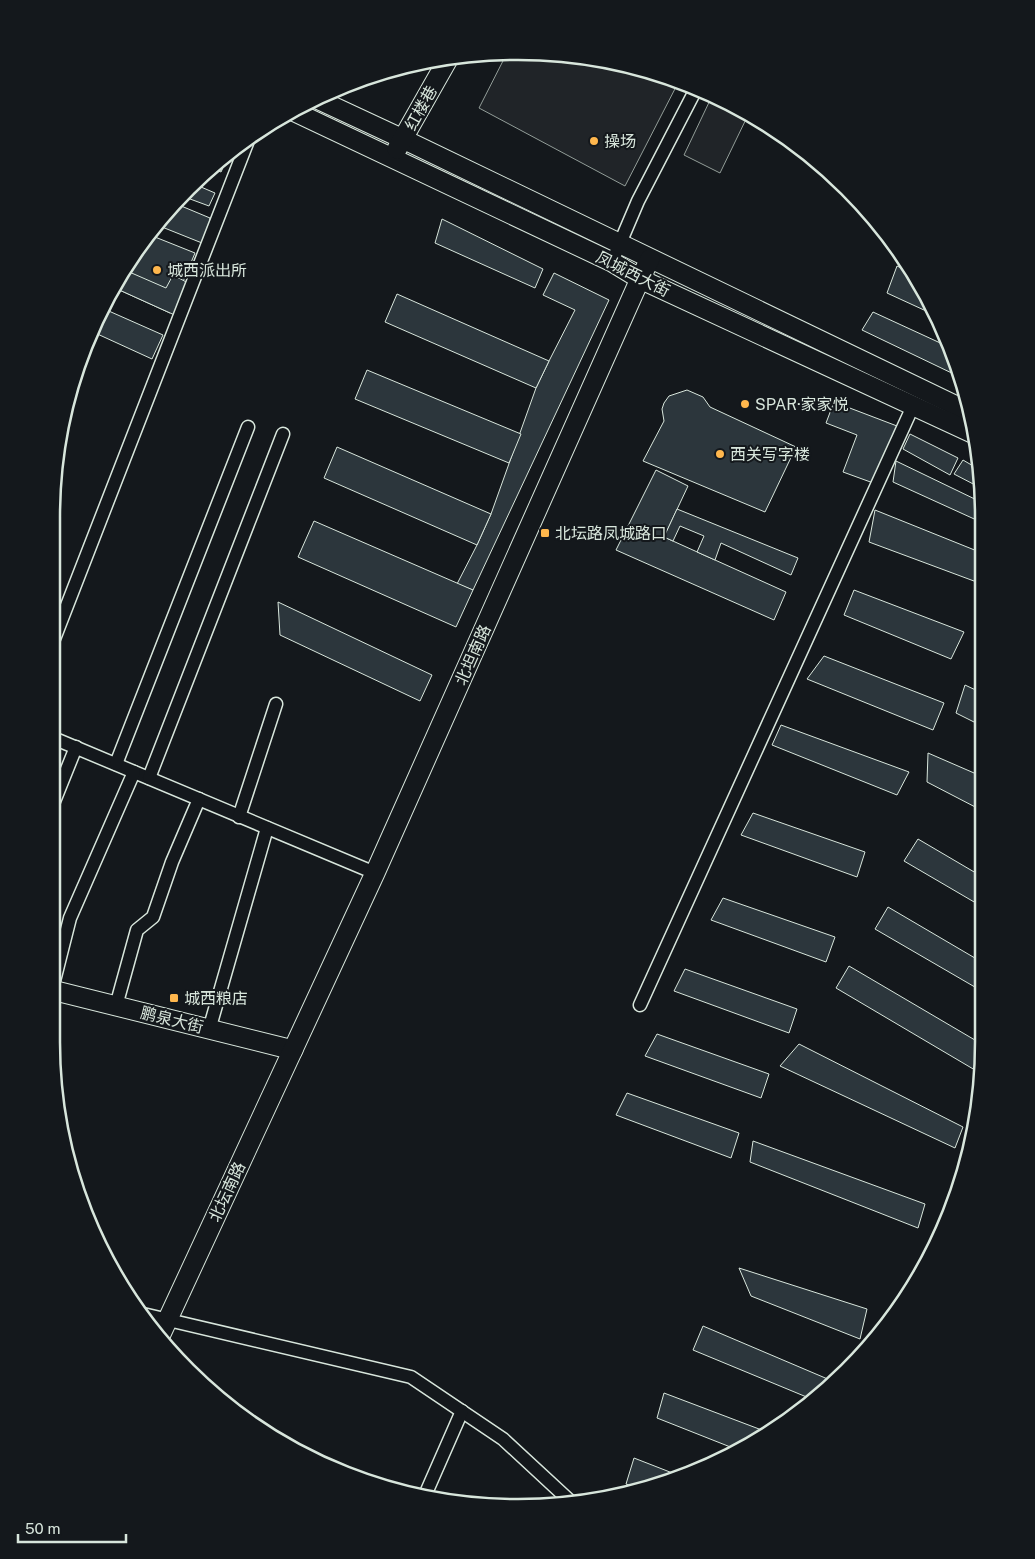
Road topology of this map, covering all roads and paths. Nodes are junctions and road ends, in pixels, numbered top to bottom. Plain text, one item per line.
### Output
1 (444, 66) edge
2 (693, 95) edge
3 (325, 103) edge
4 (301, 115) edge
5 (403, 139) junction
6 (244, 151) edge
7 (393, 157) junction
8 (620, 244) junction
9 (650, 259) junction
10 (612, 262) junction
11 (640, 279) junction
12 (913, 406) junction
13 (961, 409) edge
14 (248, 427) dead end
15 (966, 431) edge
16 (284, 434) dead end
17 (60, 624) edge
18 (276, 704) dead end
19 (60, 741) edge
20 (76, 747) junction
21 (116, 764) junction
22 (134, 772) junction
23 (149, 778) junction
24 (60, 787) edge
25 (199, 799) junction
26 (239, 816) junction
27 (267, 828) junction
28 (375, 873) junction
29 (60, 957) edge
30 (60, 991) edge
31 (640, 1005) dead end
32 (116, 1006) junction
33 (209, 1030) junction
34 (293, 1050) junction
35 (164, 1326) edge
36 (462, 1411) junction
37 (427, 1490) edge
38 (565, 1496) edge

1 - 5 main road, 红楼巷
2 - 8 street
3 - 5 main road, 凤城西大街
4 - 7 main road, 凤城西大街
5 - 7 main road, 红楼巷
5 - 8 main road, 凤城西大街
6 - 17 street
7 - 10 main road, 凤城西大街
8 - 9 main road, 凤城西大街
8 - 10 street
9 - 11 main road, 北坦南路
9 - 13 main road, 凤城西大街
10 - 11 main road, 凤城西大街
11 - 12 main road, 凤城西大街
11 - 28 main road, 北坦南路
12 - 15 main road, 凤城西大街
12 - 31 street
14 - 21 street
16 - 23 street
18 - 26 street
19 - 20 street
20 - 21 street
20 - 24 street
21 - 22 street
22 - 23 street
22 - 29 street
23 - 25 street
25 - 26 street
25 - 32 street
26 - 27 street
27 - 28 street
27 - 33 street
28 - 34 main road, 北坦南路
30 - 32 main road, 鹏泉大街
32 - 33 main road, 鹏泉大街
33 - 34 main road, 鹏泉大街
34 - 35 main road, 北坛南路
35 - 36 street
36 - 37 street
36 - 38 street

